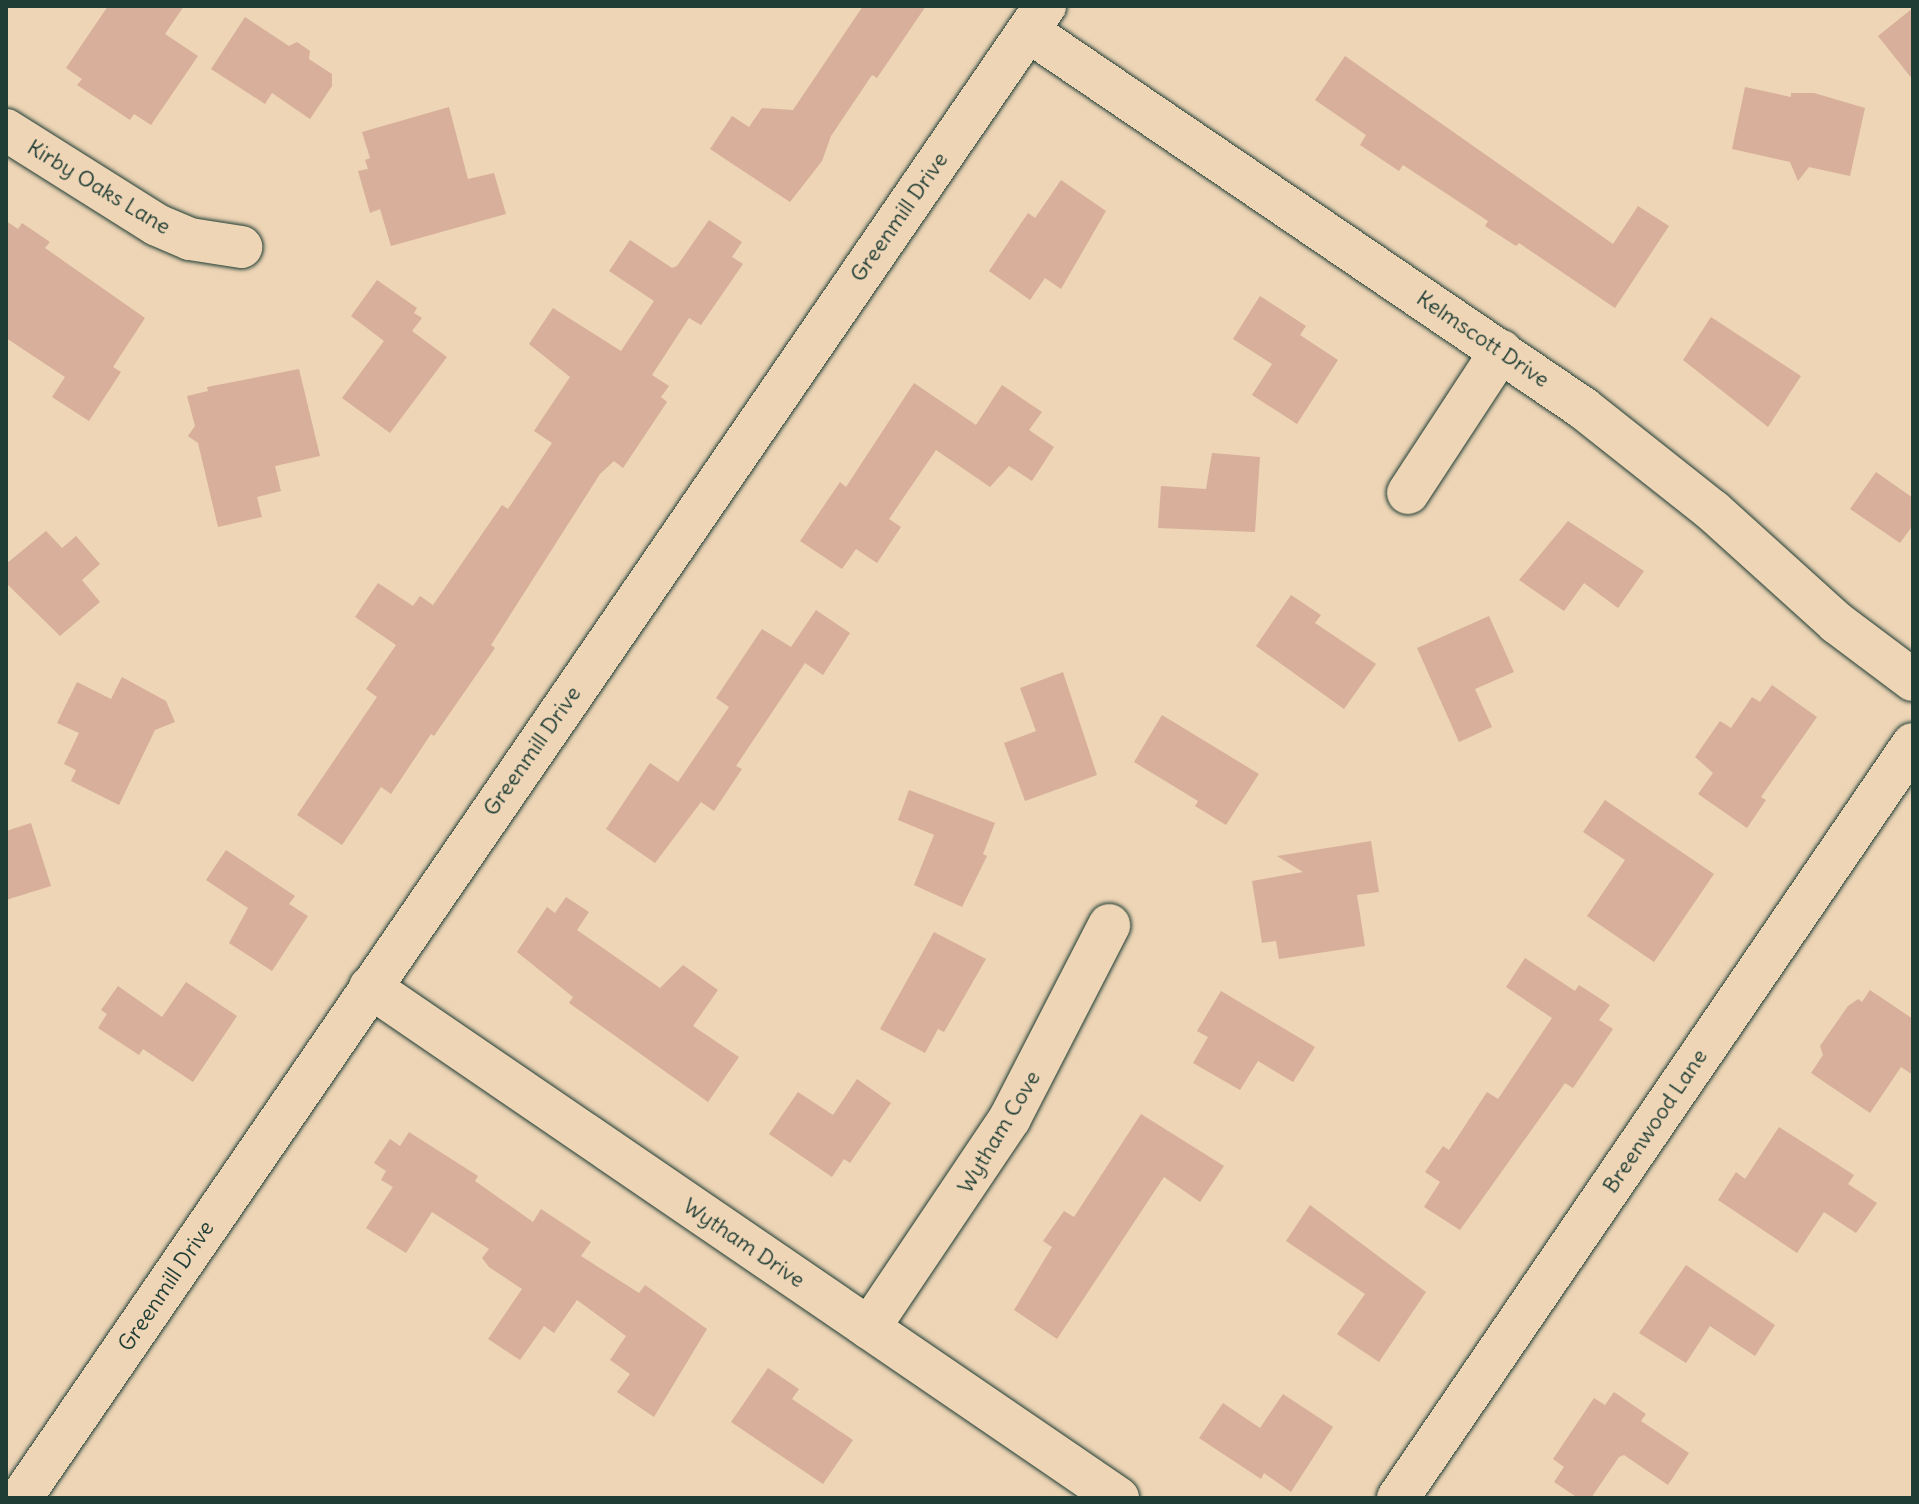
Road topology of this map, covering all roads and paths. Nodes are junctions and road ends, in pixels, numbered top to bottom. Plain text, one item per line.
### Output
1 (1036, 18) edge
2 (6, 130) edge
3 (241, 247) dead end
4 (1501, 351) junction
5 (1408, 493) dead end
6 (1913, 680) edge
7 (1913, 744) edge
8 (1109, 925) dead end
9 (370, 987) junction
10 (869, 1328) junction
11 (21, 1498) edge
12 (1118, 1498) edge
13 (1398, 1498) edge

1 - 4 street, Kelmscott Drive
1 - 9 street, Greenmill Drive
2 - 3 street, Kirby Oaks Lane
4 - 5 street
4 - 6 street, Kelmscott Drive
7 - 13 street, Breenwood Lane
8 - 10 street, Wytham Cove
9 - 10 street, Wytham Drive
9 - 11 street, Greenmill Drive
10 - 12 street, Wytham Drive

